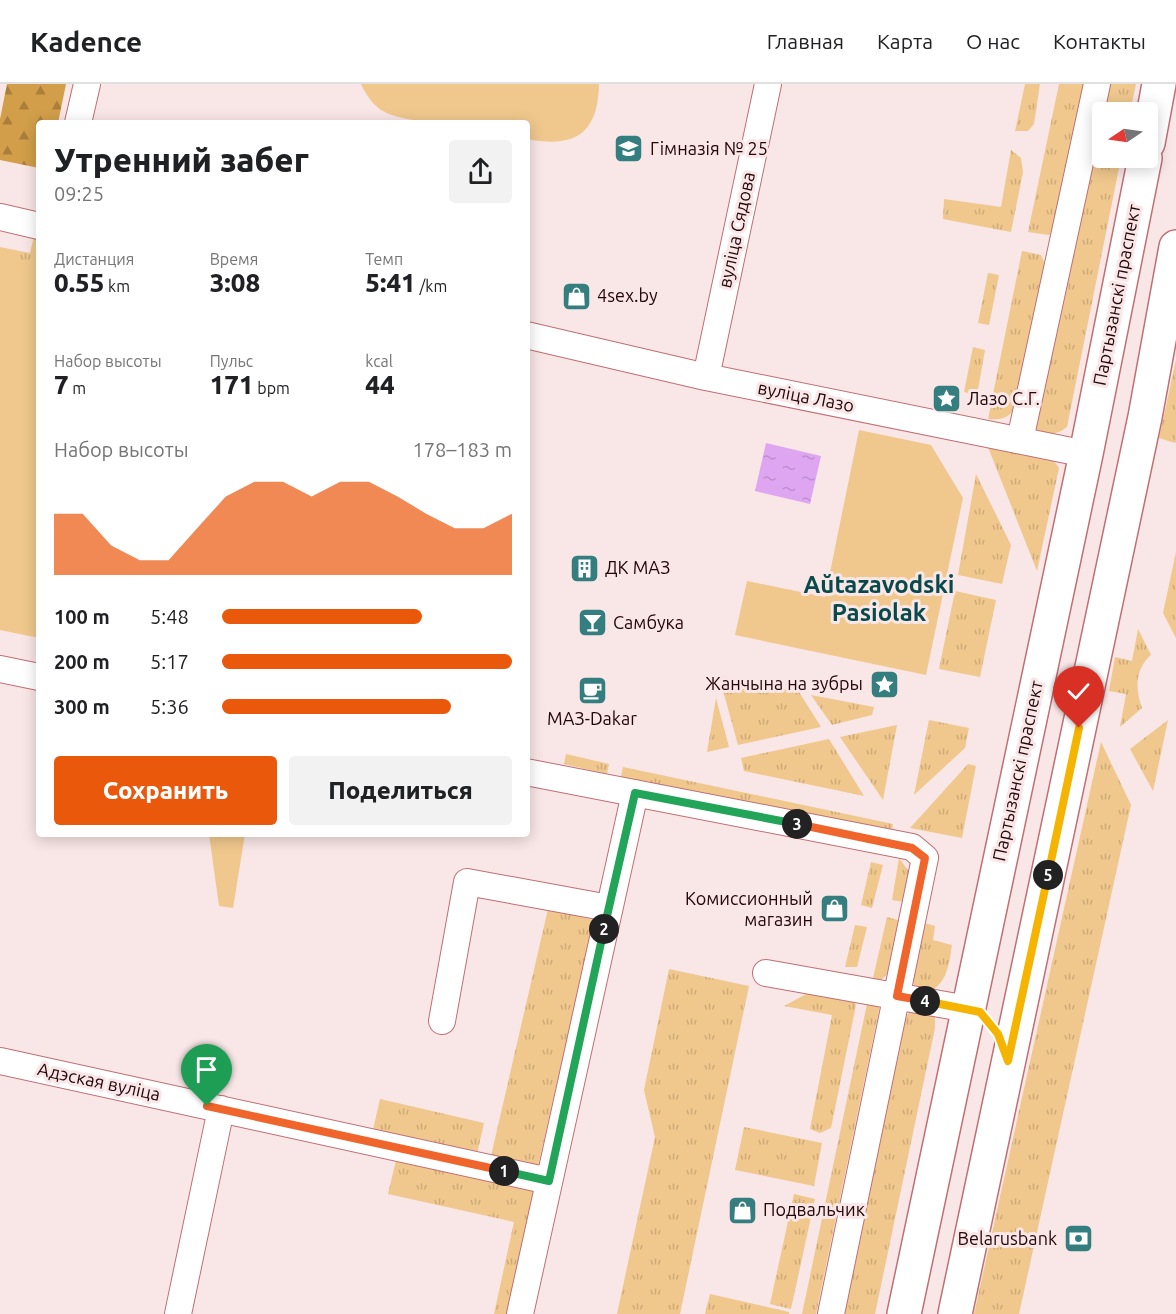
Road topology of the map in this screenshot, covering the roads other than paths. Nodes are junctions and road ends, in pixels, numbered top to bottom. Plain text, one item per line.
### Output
1 (87, 84) edge
2 (768, 84) edge
3 (1096, 84) edge
4 (1159, 84) edge
5 (1156, 102) edge
6 (79, 120) edge
7 (1142, 168) edge
8 (0, 217) edge
9 (36, 225) edge
10 (1176, 248) edge
11 (530, 336) edge
12 (706, 377) junction
13 (1096, 401) junction
14 (1145, 417) junction
15 (1020, 440) junction
16 (1086, 454) junction
17 (1123, 522) junction
18 (0, 669) edge
19 (36, 676) edge
20 (530, 773) edge
21 (635, 793) junction
22 (1007, 822) junction
23 (1046, 882) junction
24 (609, 908) junction
25 (766, 973) dead end
26 (897, 996) junction
27 (968, 1009) junction
28 (442, 1021) dead end
29 (0, 1060) edge
30 (1008, 1061) junction
31 (221, 1109) junction
32 (549, 1181) junction
33 (178, 1314) edge
34 (520, 1314) edge
35 (831, 1314) edge
36 (904, 1314) edge
37 (955, 1314) edge

1 - 6 street
2 - 12 street, вуліца Сядова
3 - 15 street
4 - 5 main road
7 - 13 main road, Партызанскі праспект
8 - 9 street
10 - 14 main road
11 - 12 street, вуліца Лазо
12 - 15 street, вуліца Лазо
13 - 14 main road
13 - 16 main road, Партызанскі праспект
14 - 17 main road
15 - 16 street, вуліца Лазо
16 - 17 main road
16 - 22 main road, Партызанскі праспект
17 - 23 main road
18 - 19 street
20 - 21 street
21 - 24 street
21 - 26 street
22 - 23 main road
22 - 27 main road, Партызанскі праспект
23 - 30 main road
24 - 28 street
24 - 32 street
25 - 26 street
26 - 27 street
26 - 35 street
27 - 30 main road
27 - 36 main road, Партызанскі праспект
29 - 31 street, Адэская вуліца
30 - 37 main road
31 - 32 street, Адэская вуліца
31 - 33 street
32 - 34 street

